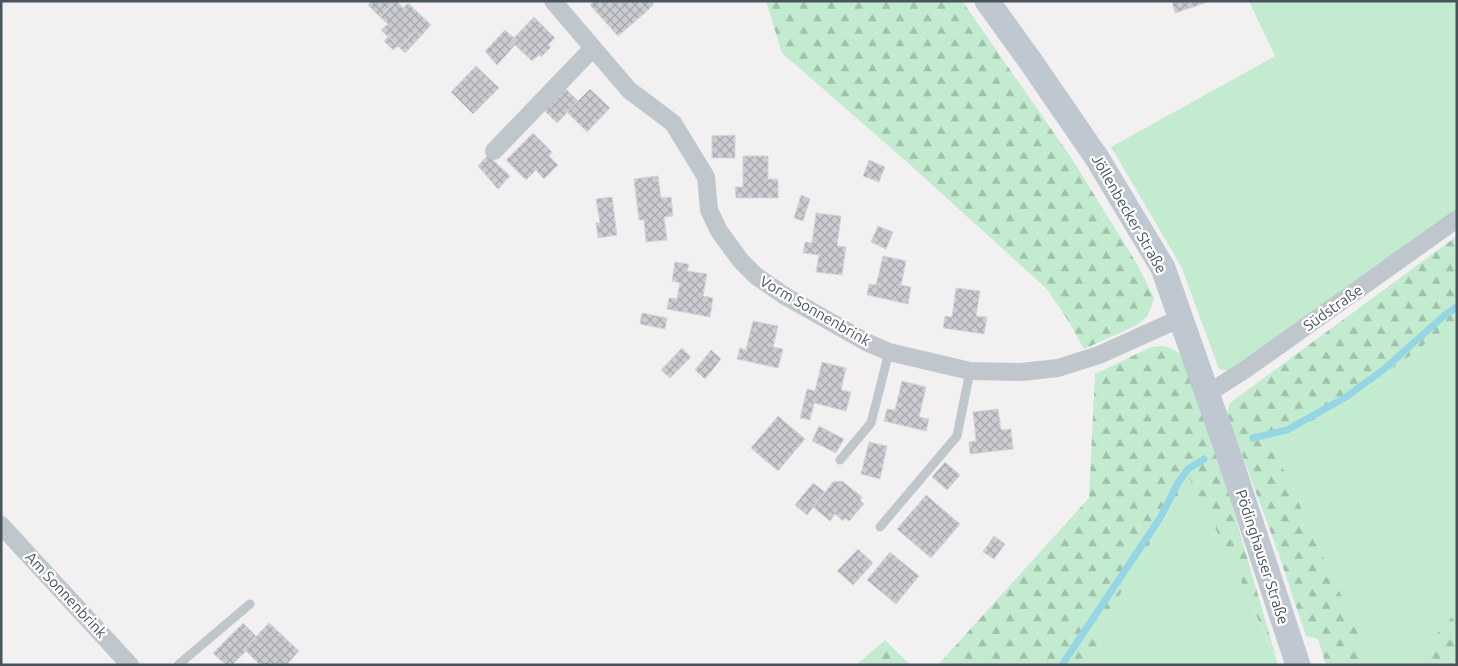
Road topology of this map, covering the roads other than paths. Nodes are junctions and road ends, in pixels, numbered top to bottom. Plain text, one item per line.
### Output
1 (987, 1) edge
2 (562, 4) edge
3 (593, 48) junction
4 (494, 151) dead end
5 (1457, 219) edge
6 (1181, 318) junction
7 (888, 352) junction
8 (970, 371) junction
9 (1208, 394) junction
10 (1227, 450) joint
11 (840, 460) dead end
12 (1, 525) edge
13 (880, 527) dead end
14 (250, 604) dead end
15 (130, 665) edge
16 (178, 665) edge
17 (1298, 665) edge

1 - 6 main road, Jöllenbecker Straße
2 - 3 street, Vorm Sonnenbrink
3 - 4 street
3 - 7 street, Vorm Sonnenbrink
5 - 9 street, Südstraße
6 - 8 street, Vorm Sonnenbrink
6 - 9 main road, Jöllenbecker Straße
7 - 8 street, Vorm Sonnenbrink
7 - 11 lane
8 - 13 lane
9 - 10 main road, Jöllenbecker Straße
10 - 17 main road, Pödinghauser Straße
12 - 15 street, Am Sonnenbrink
14 - 16 lane

